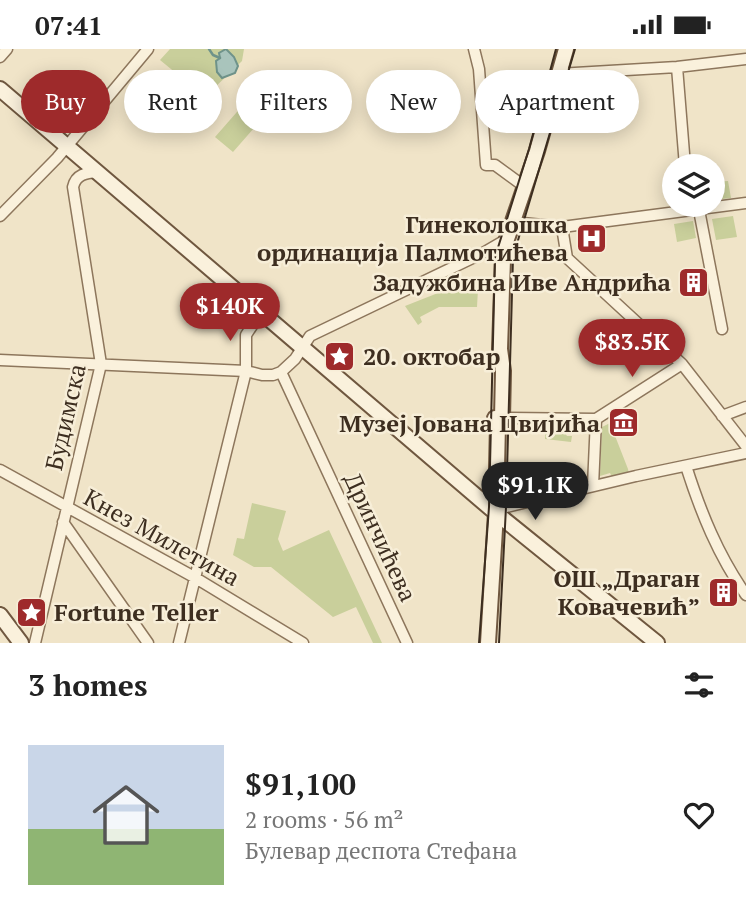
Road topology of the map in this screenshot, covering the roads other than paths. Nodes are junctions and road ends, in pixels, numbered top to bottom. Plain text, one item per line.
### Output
1 (8, 49) edge
2 (148, 49) edge
3 (474, 49) edge
4 (566, 49) edge
5 (0, 58) edge
6 (746, 59) edge
7 (677, 67) junction
8 (559, 70) edge
9 (626, 70) edge
10 (0, 89) edge
11 (541, 133) edge
12 (67, 146) junction
13 (684, 154) edge
14 (97, 172) junction
15 (525, 187) junction
16 (746, 203) edge
17 (725, 206) edge
18 (662, 212) edge
19 (0, 216) edge
20 (700, 217) edge
21 (513, 222) junction
22 (562, 227) junction
23 (507, 239) junction
24 (261, 312) junction
25 (722, 329) dead end
26 (303, 348) junction
27 (0, 360) edge
28 (101, 364) junction
29 (682, 365) junction
30 (246, 371) junction
31 (281, 372) junction
32 (746, 407) edge
33 (722, 416) junction
34 (596, 419) junction
35 (500, 421) junction
36 (746, 446) edge
37 (746, 453) edge
38 (687, 466) junction
39 (0, 470) edge
40 (593, 486) junction
41 (66, 508) junction
42 (496, 513) junction
43 (63, 522) junction
44 (194, 577) junction
45 (746, 595) edge
46 (0, 615) edge
47 (21, 643) edge
48 (35, 643) edge
49 (148, 643) edge
50 (179, 643) edge
51 (303, 643) edge
52 (407, 643) edge
53 (488, 643) edge
54 (657, 643) edge

1 - 5 street
2 - 12 street
3 - 15 street
4 - 8 main road
6 - 7 street
7 - 9 street
7 - 13 street
10 - 12 main road
11 - 15 main road
12 - 14 main road
12 - 19 street
14 - 24 main road
14 - 28 street, Будимска
15 - 21 main road
16 - 17 street
18 - 22 street
20 - 25 street
21 - 22 street
21 - 23 main road
22 - 29 street
23 - 26 street
23 - 35 main road
24 - 26 main road
24 - 30 street
26 - 31 street
26 - 42 main road
27 - 28 street
28 - 30 street
28 - 41 street, Будимска
29 - 33 street
29 - 34 street
30 - 31 street
30 - 44 street
31 - 52 street, Дринчићева
32 - 33 street
33 - 36 street
34 - 35 street
34 - 40 street
35 - 42 main road
37 - 38 street
38 - 40 street
38 - 45 street
39 - 41 street, Кнез Милетина
40 - 42 street
41 - 43 street, Будимска
41 - 44 street, Кнез Милетина
42 - 53 main road
42 - 54 main road
43 - 48 street, Будимска
43 - 49 street
44 - 50 street
44 - 51 street, Кнез Милетина
46 - 47 main road

